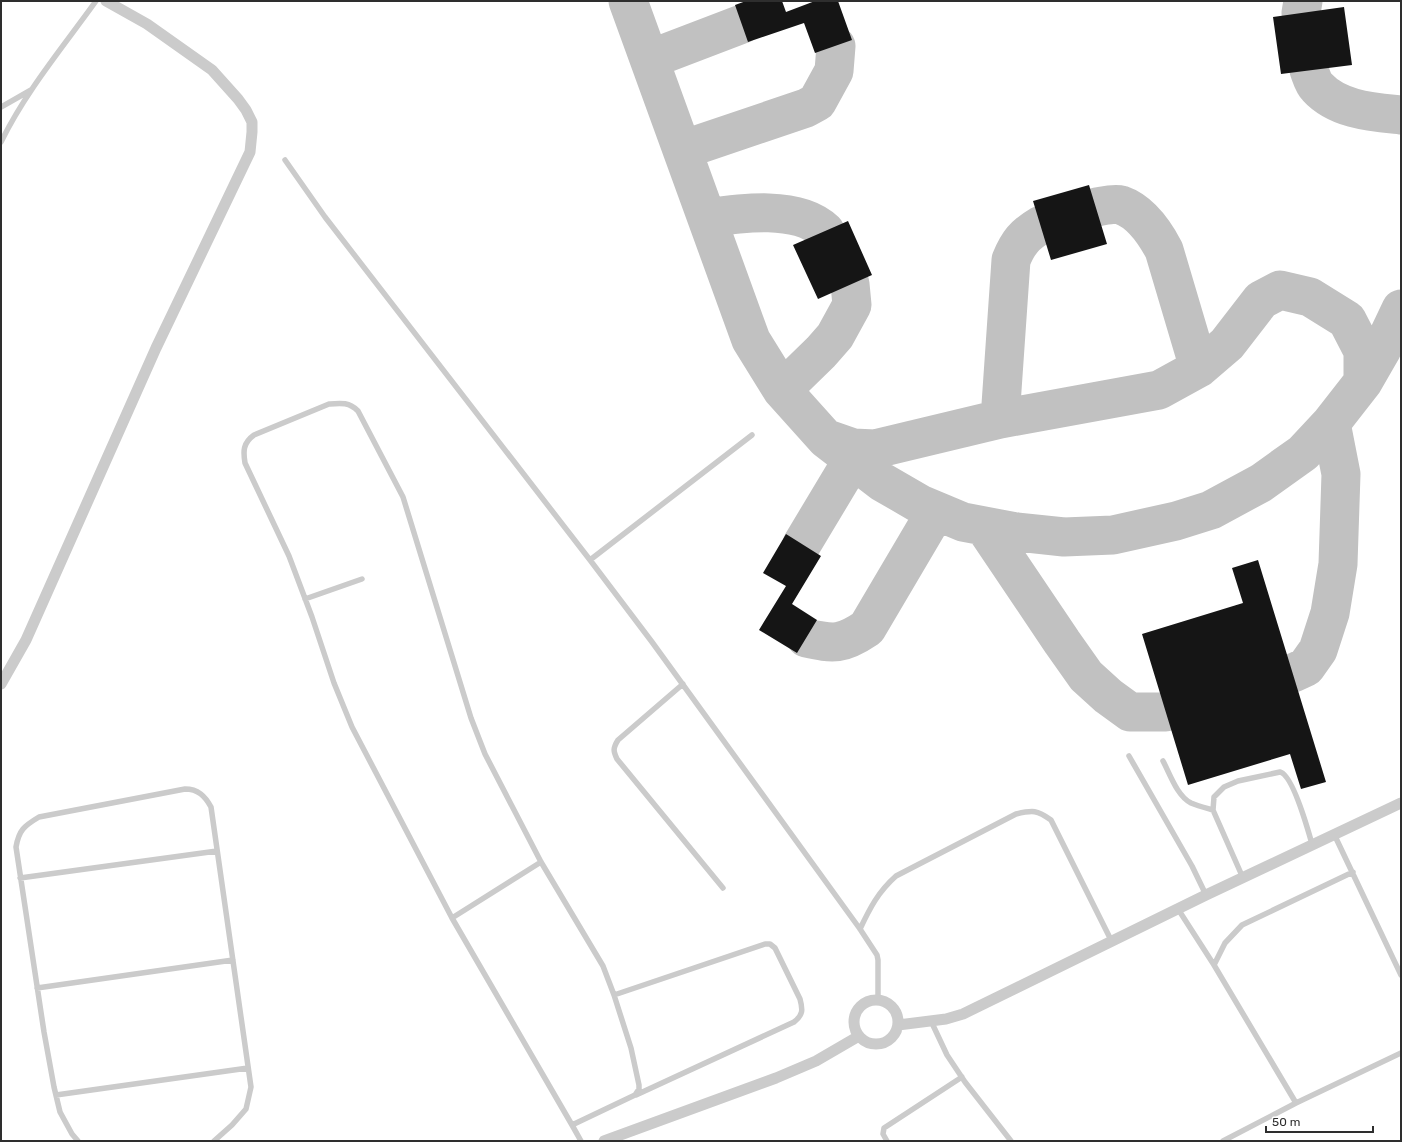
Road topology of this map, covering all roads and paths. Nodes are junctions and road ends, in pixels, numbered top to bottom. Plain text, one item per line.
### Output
1 (96, 1) edge
2 (106, 1) edge
3 (33, 88) junction
4 (1, 107) edge
5 (1, 142) edge
6 (285, 160) dead end
7 (752, 435) dead end
8 (590, 560) junction
9 (362, 579) dead end
10 (305, 599) junction
11 (1, 684) edge
12 (683, 684) junction
13 (1129, 756) dead end
14 (1163, 761) dead end
15 (1401, 803) edge
16 (1213, 810) junction
17 (1334, 834) junction
18 (1312, 844) junction
19 (217, 851) junction
20 (541, 862) junction
21 (1353, 872) junction
22 (20, 878) junction
23 (1243, 878) junction
24 (723, 888) dead end
25 (1206, 895) junction
26 (1178, 909) junction
27 (452, 918) junction
28 (860, 929) junction
29 (1112, 942) junction
30 (233, 960) junction
31 (1214, 965) junction
32 (1401, 975) edge
33 (37, 988) junction
34 (614, 995) junction
35 (878, 1000) junction
36 (931, 1021) junction
37 (898, 1025) junction
38 (858, 1036) junction
39 (1401, 1053) edge
40 (248, 1068) junction
41 (962, 1077) junction
42 (56, 1095) junction
43 (635, 1095) junction
44 (1296, 1103) junction
45 (572, 1125) junction
46 (78, 1141) edge
47 (214, 1141) edge
48 (582, 1141) edge
49 (604, 1141) edge
50 (888, 1141) edge
51 (1011, 1141) edge
52 (1223, 1141) edge

1 - 3 lane
2 - 11 street
3 - 4 lane
3 - 5 lane
6 - 8 lane
7 - 8 lane
8 - 12 lane
9 - 10 lane
10 - 20 lane
10 - 27 lane
12 - 24 lane
12 - 28 lane
13 - 25 lane
14 - 16 lane
15 - 17 street
16 - 18 lane
16 - 23 lane
17 - 18 street
17 - 21 lane
18 - 23 street
19 - 22 lane
19 - 22 lane
19 - 30 lane
20 - 27 lane
20 - 34 lane
21 - 31 lane
21 - 32 lane
22 - 33 lane
23 - 25 street
25 - 26 street
26 - 29 street
26 - 31 lane
27 - 45 lane
28 - 29 lane
28 - 35 lane
29 - 36 street
30 - 33 lane
30 - 40 lane
31 - 44 lane
33 - 42 lane
34 - 43 lane
34 - 43 lane
35 - 37 street
35 - 38 street
36 - 37 street
36 - 41 lane
37 - 38 street
38 - 49 street
39 - 44 lane
40 - 42 lane
40 - 47 lane
41 - 50 lane
41 - 51 lane
42 - 46 lane
43 - 45 lane
44 - 52 lane
45 - 48 lane

